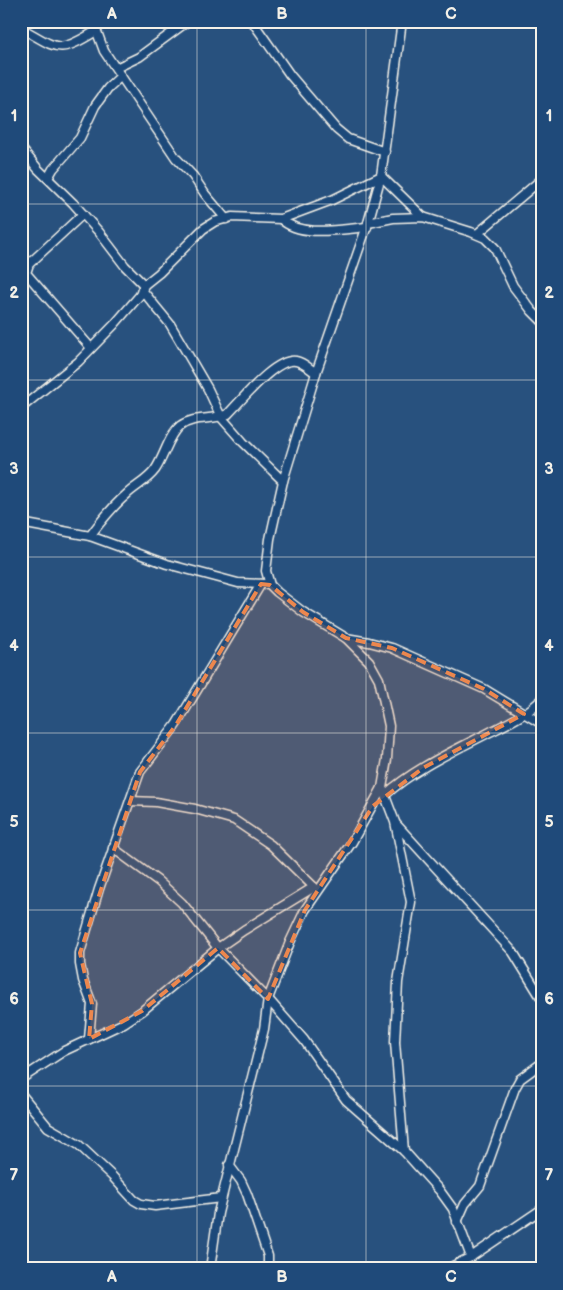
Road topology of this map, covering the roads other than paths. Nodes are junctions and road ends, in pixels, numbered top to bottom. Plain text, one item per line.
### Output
1 (93, 21) edge
2 (188, 21) edge
3 (252, 21) edge
4 (402, 21) edge
5 (21, 28) edge
6 (96, 31) junction
7 (116, 68) junction
8 (121, 76) junction
9 (21, 148) edge
10 (385, 152) junction
11 (382, 176) junction
12 (48, 178) junction
13 (542, 179) edge
14 (83, 214) junction
15 (424, 217) junction
16 (226, 219) junction
17 (281, 219) junction
18 (368, 225) junction
19 (477, 234) junction
20 (143, 287) junction
21 (542, 321) edge
22 (91, 348) junction
23 (316, 373) junction
24 (21, 408) edge
25 (221, 417) junction
26 (283, 481) junction
27 (21, 524) edge
28 (90, 536) junction
29 (265, 584) junction
30 (346, 638) junction
31 (542, 699) edge
32 (524, 714) junction
33 (542, 724) edge
34 (383, 792) junction
35 (130, 801) junction
36 (395, 822) junction
37 (113, 848) junction
38 (316, 889) junction
39 (218, 948) junction
40 (542, 999) edge
41 (268, 1000) junction
42 (89, 1039) junction
43 (542, 1063) edge
44 (21, 1079) edge
45 (21, 1094) edge
46 (404, 1151) junction
47 (229, 1165) junction
48 (221, 1198) junction
49 (542, 1209) edge
50 (457, 1222) junction
51 (471, 1257) junction
52 (210, 1269) edge
53 (268, 1269) edge
54 (447, 1269) edge

1 - 6 street
2 - 7 street
3 - 10 street
4 - 10 street
5 - 6 street
6 - 7 street
7 - 8 street
8 - 12 street
8 - 16 street
9 - 12 street
10 - 11 street
11 - 15 street
11 - 17 street
11 - 18 street
12 - 14 street
13 - 19 street
14 - 20 street
14 - 22 street
15 - 18 street
15 - 19 street
16 - 17 street
16 - 20 street
17 - 18 street
18 - 23 street
19 - 21 street
20 - 22 street
20 - 25 street
22 - 24 street
23 - 25 street
23 - 26 street
25 - 26 street
25 - 28 street
26 - 29 street
27 - 28 street
28 - 29 street
29 - 30 street
29 - 35 street
30 - 32 street
30 - 34 street
31 - 32 street
32 - 33 street
32 - 34 street
34 - 36 street
34 - 38 street
35 - 37 street
35 - 38 street
36 - 40 street
36 - 46 street
37 - 39 street
37 - 42 street
38 - 39 street
38 - 41 street
39 - 41 street
39 - 42 street
41 - 46 street
41 - 47 street
42 - 44 street
43 - 50 street
45 - 48 street
46 - 50 street
47 - 48 street
47 - 53 street
48 - 52 street
49 - 51 street
50 - 51 street
51 - 54 street

